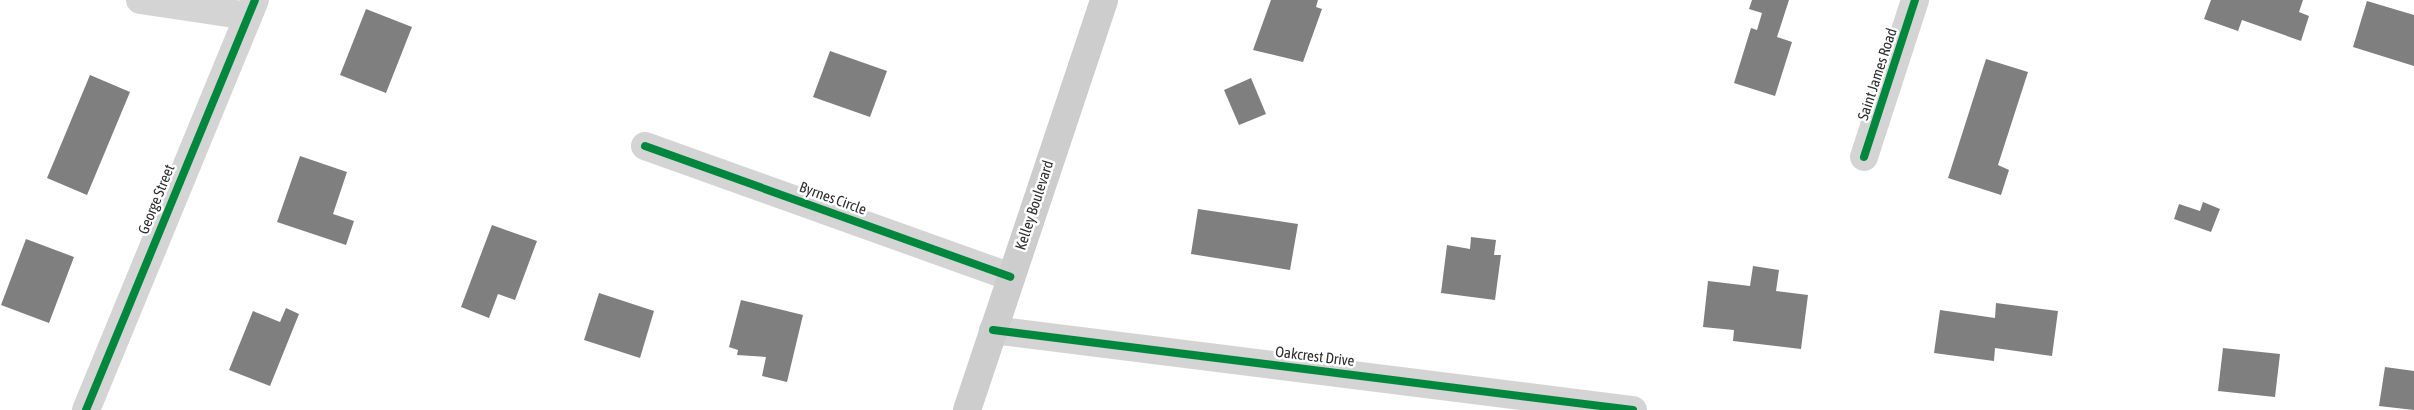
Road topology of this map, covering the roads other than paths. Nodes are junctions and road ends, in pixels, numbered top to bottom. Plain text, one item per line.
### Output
1 (140, 0) edge
2 (1104, 0) edge
3 (1915, 0) edge
4 (252, 8) edge
5 (645, 146) dead end
6 (1864, 157) dead end
7 (1010, 277) junction
8 (993, 330) junction
9 (86, 410) edge
10 (967, 410) edge
11 (1633, 410) edge

1 - 4 street
2 - 7 main road, Kelley Boulevard
3 - 6 street, Saint James Road
4 - 9 street, George Street
5 - 7 street, Byrnes Circle
7 - 8 main road, Kelley Boulevard
8 - 10 main road, Kelley Boulevard
8 - 11 street, Oakcrest Drive

